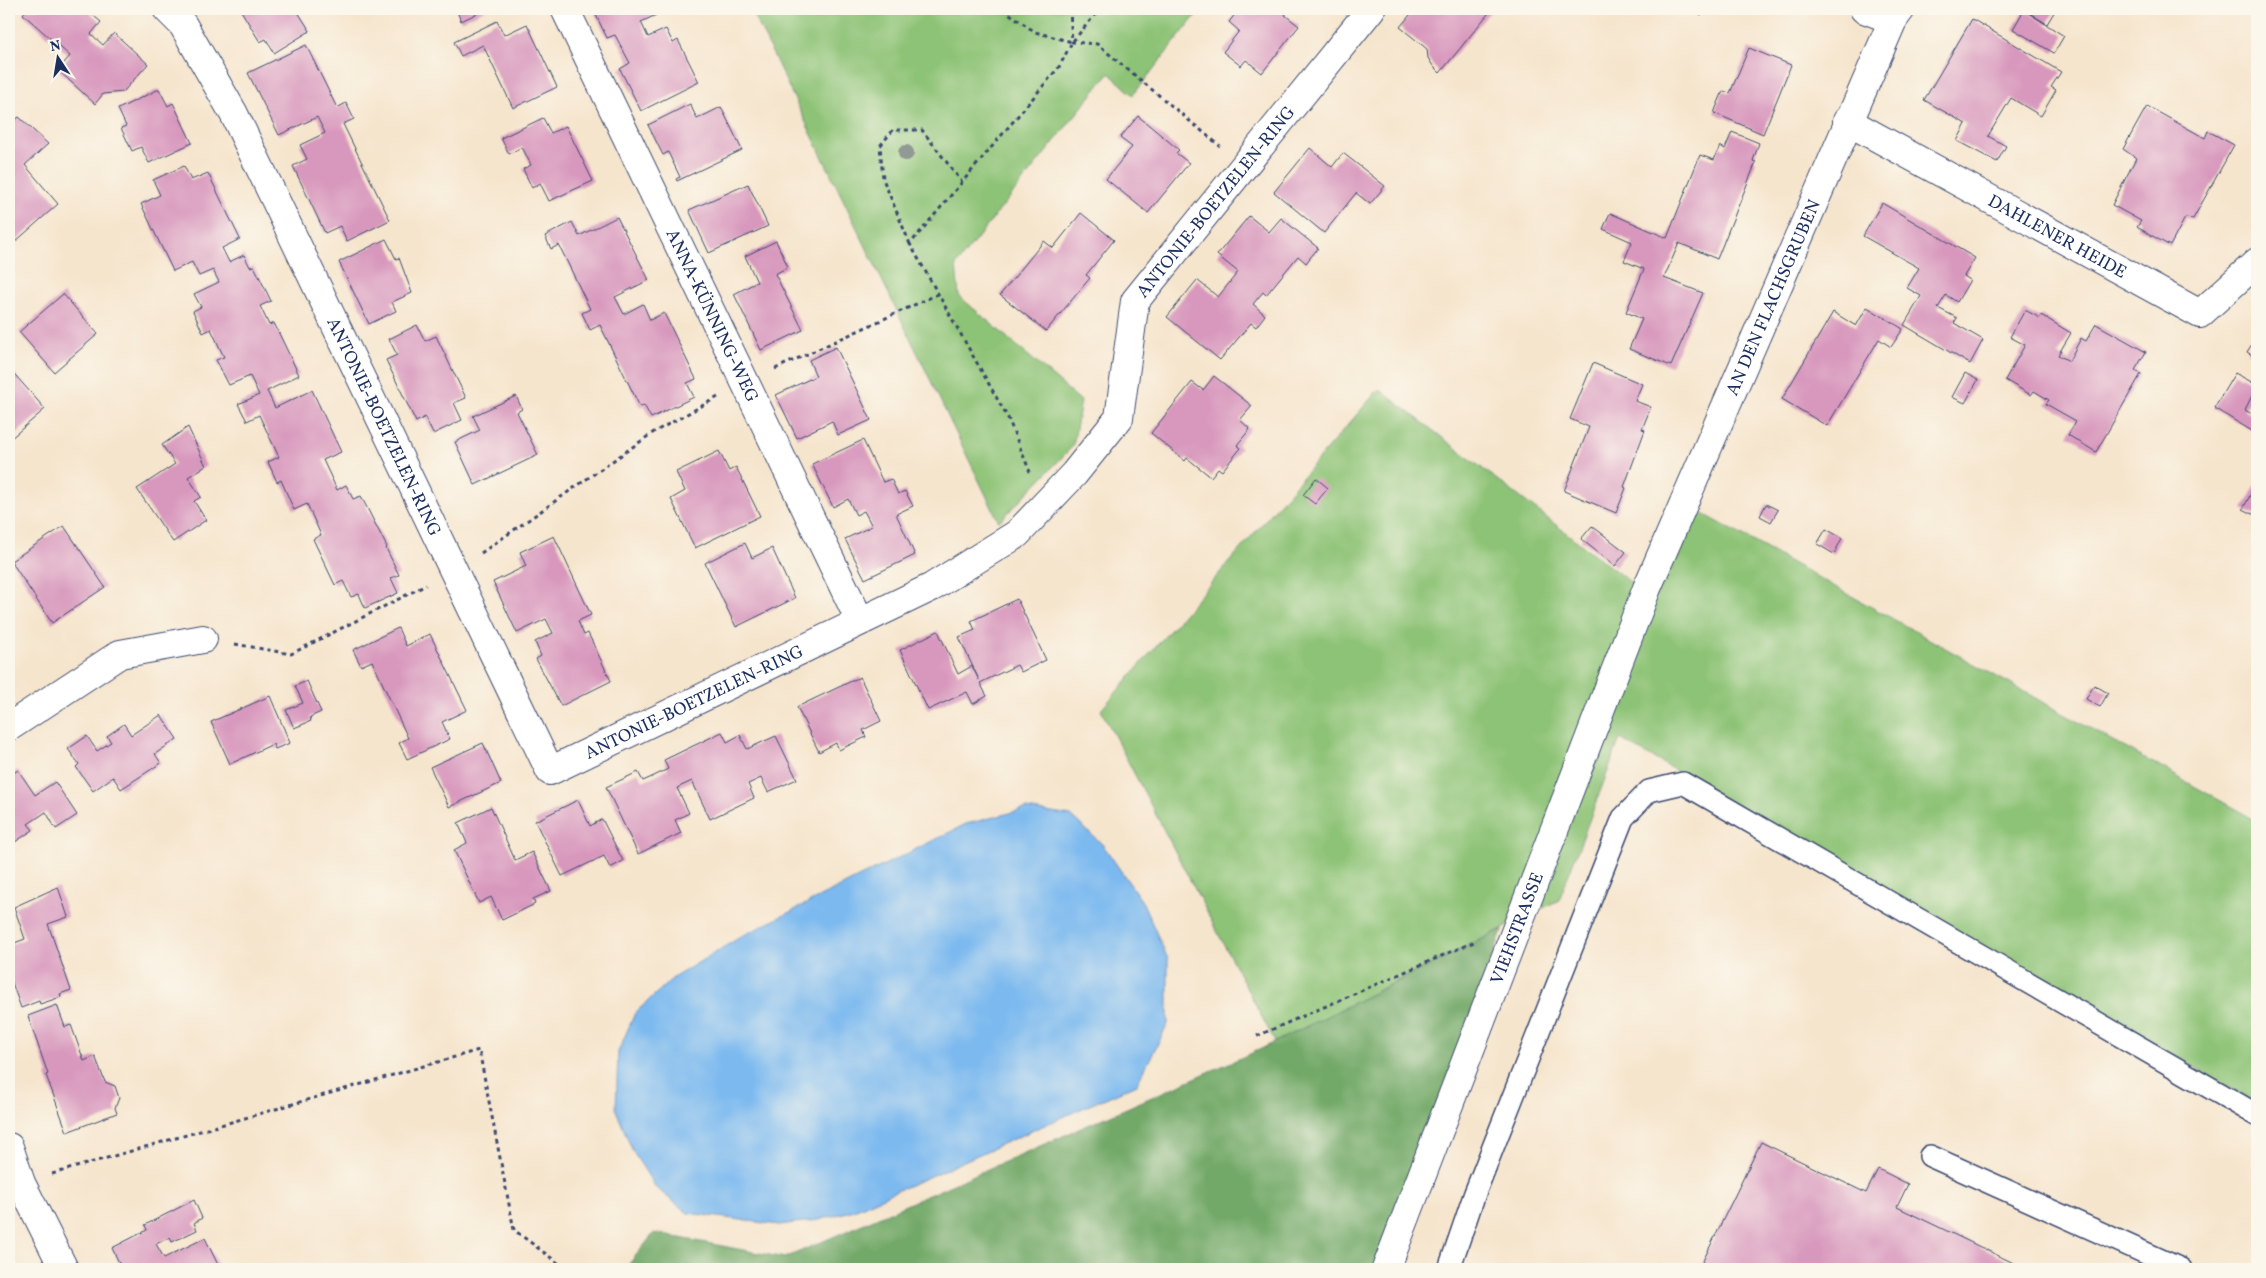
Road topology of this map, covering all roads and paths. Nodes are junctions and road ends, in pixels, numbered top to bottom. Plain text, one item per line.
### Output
1 (167, 9) edge
2 (565, 9) edge
3 (1003, 9) edge
4 (1070, 9) edge
5 (1100, 9) edge
6 (1370, 9) edge
7 (1864, 9) edge
8 (1897, 14) edge
9 (1072, 42) junction
10 (1847, 121) junction
11 (1244, 165) junction
12 (962, 182) junction
13 (910, 244) junction
14 (2257, 262) edge
15 (938, 294) junction
16 (745, 383) junction
17 (1044, 505) junction
18 (474, 558) dead end
19 (434, 582) dead end
20 (1647, 588) joint
21 (860, 622) junction
22 (203, 638) joint
23 (9, 727) edge
24 (1485, 937) dead end
25 (1257, 1036) dead end
26 (2257, 1115) edge
27 (9, 1147) edge
28 (1930, 1156) dead end
29 (15, 1185) edge
30 (2169, 1267) edge
31 (64, 1269) edge
32 (566, 1269) edge
33 (1386, 1269) edge
34 (1449, 1269) edge

1 - 21 street, ANTONIE-BOETZELEN-RING
2 - 16 street, ANNA-KÜNNING-WEG
3 - 9 path
4 - 9 path
5 - 9 path
6 - 11 street, ANTONIE-BOETZELEN-RING
7 - 8 street
8 - 10 street, AN DEN FLACHSGRUBEN
9 - 11 path
9 - 12 path
10 - 14 street, DAHLENER HEIDE
10 - 20 street, AN DEN FLACHSGRUBEN
11 - 17 street, ANTONIE-BOETZELEN-RING
12 - 13 path
12 - 13 path
13 - 15 path
15 - 16 path
15 - 17 path
16 - 18 path
16 - 21 street, ANNA-KÜNNING-WEG
17 - 21 street, ANTONIE-BOETZELEN-RING
19 - 22 path
20 - 33 street, VIEHSTRASSE
22 - 23 street
24 - 25 path
26 - 34 lane
27 - 29 street
28 - 30 lane
29 - 31 street
29 - 32 path

